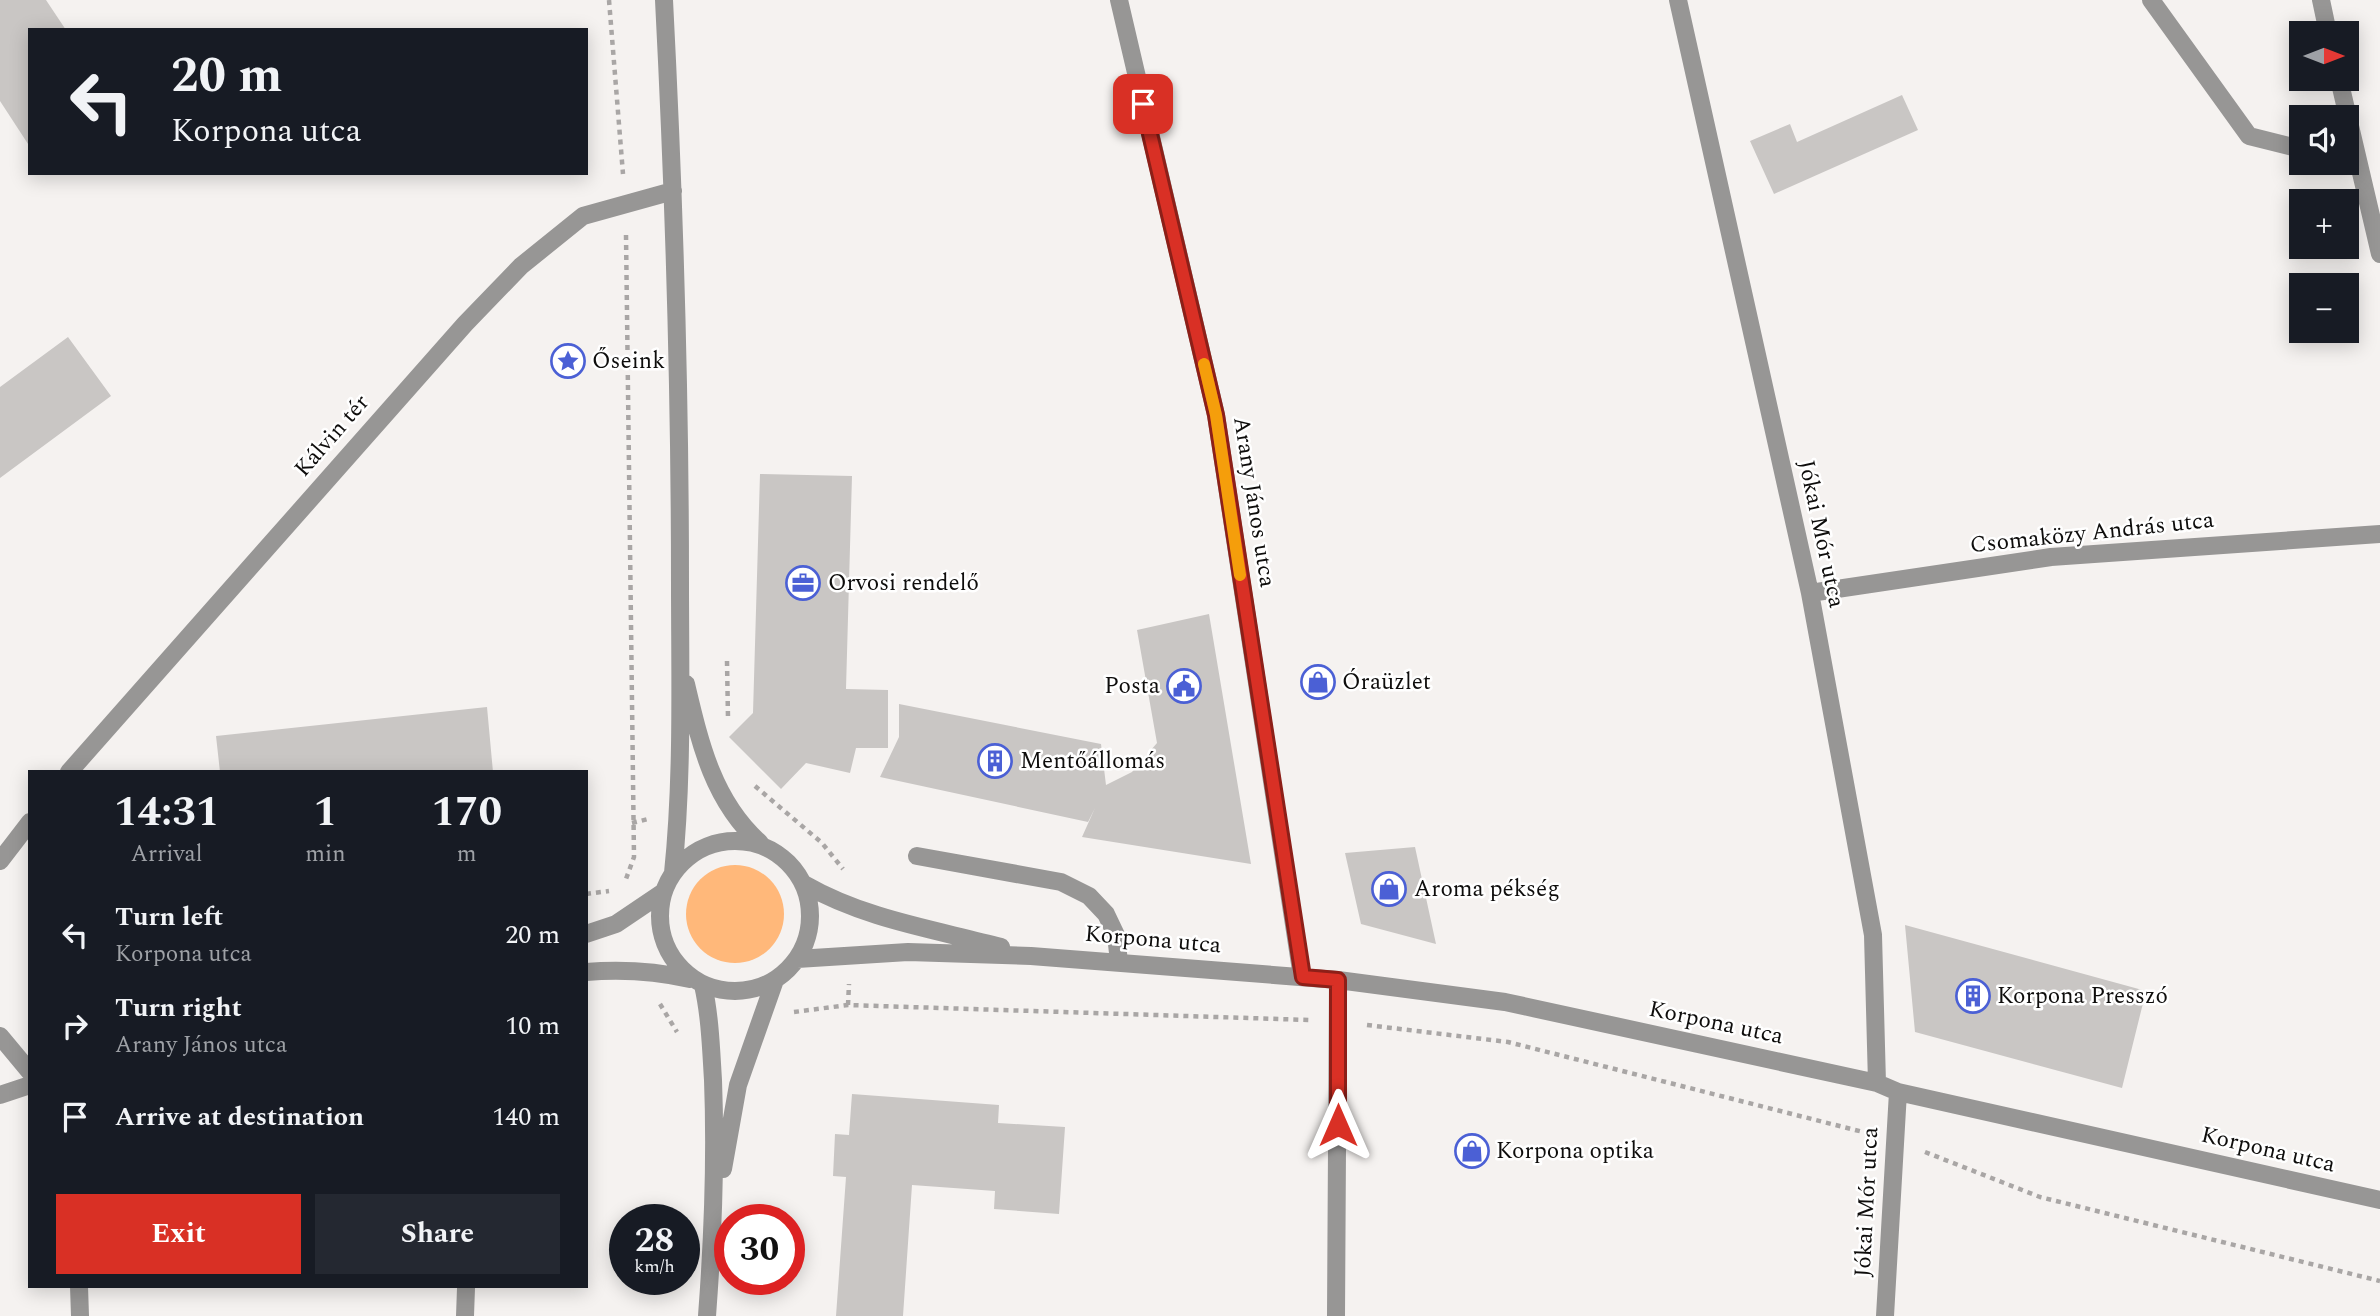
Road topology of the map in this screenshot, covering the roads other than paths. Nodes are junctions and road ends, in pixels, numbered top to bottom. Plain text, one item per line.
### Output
1 (664, 0) edge
2 (1119, 0) edge
3 (1678, 0) edge
4 (2151, 0) edge
5 (2320, 0) edge
6 (2325, 21) edge
7 (2289, 146) edge
8 (2357, 175) edge
9 (673, 191) junction
10 (2380, 254) edge
11 (2380, 534) edge
12 (1810, 593) junction
13 (680, 658) junction
14 (71, 770) edge
15 (28, 825) edge
16 (762, 845) junction
17 (917, 856) dead end
18 (0, 861) edge
19 (673, 873) junction
20 (804, 884) junction
21 (662, 893) junction
22 (588, 933) edge
23 (1031, 956) junction
24 (797, 959) junction
25 (1119, 962) junction
26 (588, 972) edge
27 (1303, 977) junction
28 (775, 980) junction
29 (1338, 980) junction
30 (699, 982) junction
31 (0, 1036) edge
32 (28, 1070) edge
33 (1877, 1083) junction
34 (28, 1086) edge
35 (1898, 1091) junction
36 (0, 1095) edge
37 (2380, 1200) edge
38 (713, 1224) junction
39 (79, 1288) edge
40 (466, 1288) dead end
41 (80, 1316) edge
42 (465, 1316) edge
43 (707, 1316) edge
44 (1336, 1316) edge
45 (1885, 1316) edge

1 - 9 street
2 - 27 street, Arany János utca
3 - 12 street, Jókai Mór utca
4 - 7 street
5 - 6 street
8 - 10 street
9 - 13 street
9 - 14 street, Kálvin tér
11 - 12 street, Csomaközy András utca
12 - 33 street, Jókai Mór utca
13 - 16 street
13 - 19 street
15 - 18 street
16 - 19 street
16 - 20 street
17 - 25 street
19 - 21 street
20 - 23 street, Korpona utca
20 - 24 street
21 - 22 street
21 - 30 street
23 - 24 street, Korpona utca
23 - 25 street, Korpona utca
24 - 28 street
25 - 27 street, Korpona utca
26 - 30 street
27 - 29 street, Korpona utca
28 - 30 street
28 - 38 street
29 - 33 street, Korpona utca
29 - 44 street
30 - 38 street
31 - 32 street
33 - 35 street, Korpona utca
34 - 36 street
35 - 37 street, Korpona utca
35 - 45 street, Jókai Mór utca
38 - 43 street
39 - 41 street
40 - 42 street

